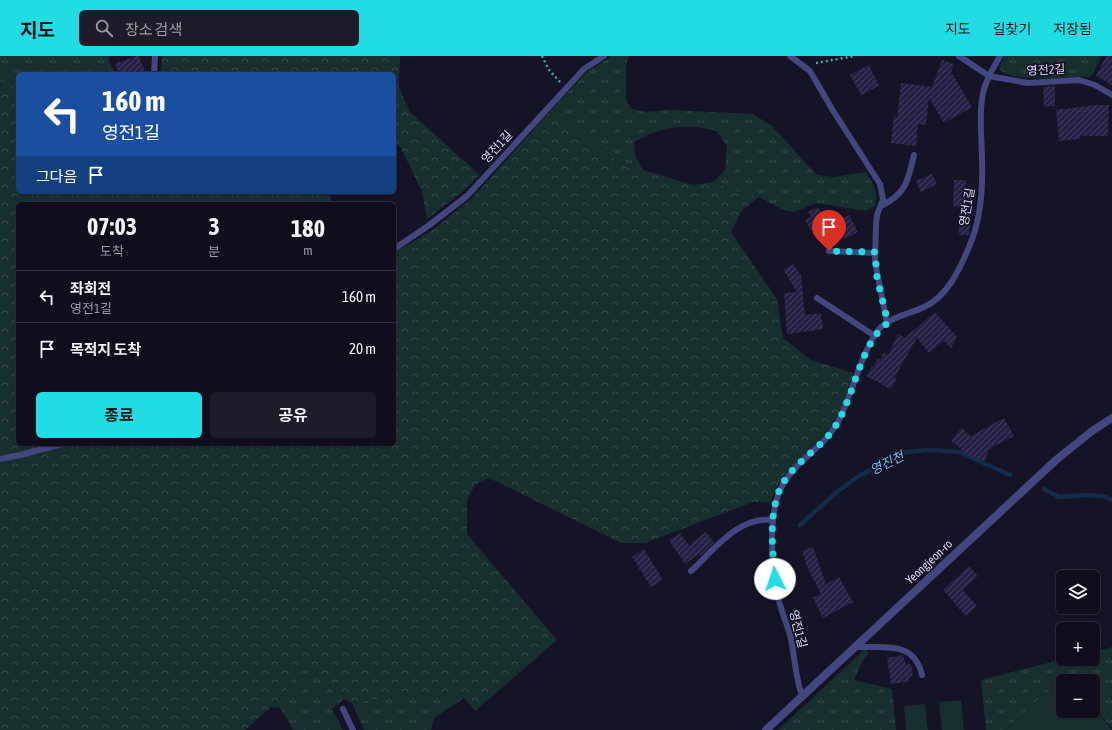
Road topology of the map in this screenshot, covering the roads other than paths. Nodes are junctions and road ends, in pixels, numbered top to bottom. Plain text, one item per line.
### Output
1 (155, 56) edge
2 (604, 56) edge
3 (790, 56) edge
4 (959, 56) edge
5 (1000, 56) edge
6 (154, 72) edge
7 (989, 76) junction
8 (1112, 95) edge
9 (914, 155) dead end
10 (881, 206) junction
11 (396, 246) edge
12 (829, 251) dead end
13 (875, 252) junction
14 (817, 298) dead end
15 (888, 323) junction
16 (875, 336) junction
17 (1112, 418) edge
18 (55, 446) edge
19 (0, 459) edge
20 (773, 520) junction
21 (691, 571) dead end
22 (855, 647) junction
23 (922, 675) dead end
24 (802, 696) junction
25 (343, 709) dead end
26 (353, 730) edge
27 (766, 730) edge

1 - 6 lane
2 - 11 lane, 영전1길
3 - 10 lane
4 - 7 lane, 영전2길
5 - 7 lane, 영전1길
7 - 8 lane, 영전2길
7 - 15 lane, 영전1길
9 - 10 lane
10 - 13 lane
12 - 13 lane
13 - 15 lane
14 - 16 lane
15 - 16 lane, 영전1길
16 - 20 lane, 영전1길
17 - 22 street, Yeongjeon-ro
18 - 19 lane
20 - 21 lane
20 - 24 lane, 영전1길
22 - 23 lane
22 - 24 street, Yeongjeon-ro
24 - 27 street, Yeongjeon-ro
25 - 26 lane

